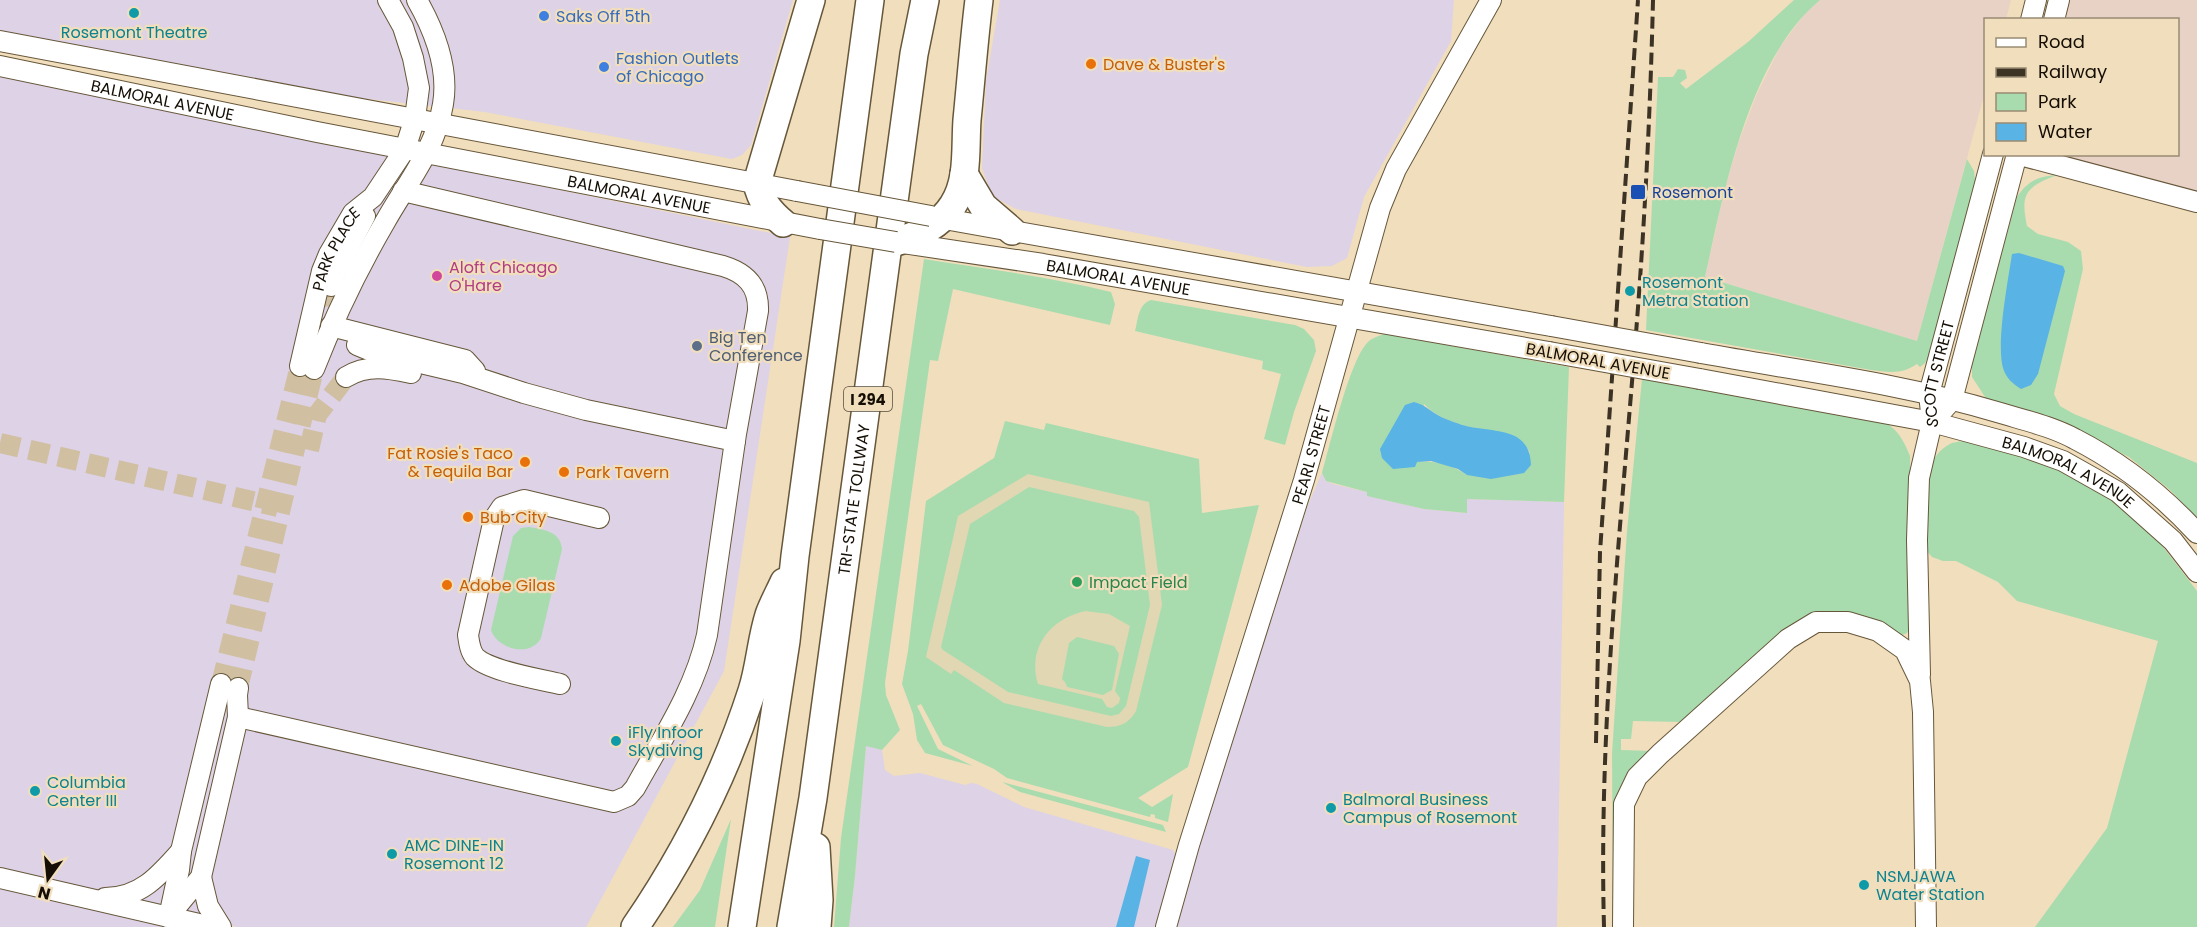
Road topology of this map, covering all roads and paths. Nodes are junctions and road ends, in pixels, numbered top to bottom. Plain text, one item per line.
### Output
1 (388, 0) edge
2 (417, 0) edge
3 (811, 0) edge
4 (870, 0) edge
5 (925, 0) edge
6 (979, 0) edge
7 (2036, 0) edge
8 (2059, 0) edge
9 (1489, 1) edge
10 (2032, 18) edge
11 (2054, 18) edge
12 (0, 40) edge
13 (0, 66) edge
14 (415, 118) junction
15 (439, 122) junction
16 (405, 149) junction
17 (426, 153) junction
18 (1992, 156) edge
19 (2017, 156) edge
20 (2021, 156) edge
21 (964, 174) junction
22 (757, 183) junction
23 (404, 191) junction
24 (373, 197) junction
25 (2197, 202) edge
26 (787, 224) junction
27 (932, 228) junction
28 (1012, 231) junction
29 (896, 242) joint
30 (331, 286) tunnel mouth
31 (1355, 293) junction
32 (1348, 318) junction
33 (331, 326) junction
34 (357, 345) dead end
35 (346, 378) tunnel mouth
36 (484, 380) junction
37 (1929, 394) junction
38 (1952, 400) junction
39 (1932, 422) junction
40 (736, 438) junction
41 (599, 518) dead end
42 (2197, 533) edge
43 (795, 556) junction
44 (2197, 572) edge
45 (1920, 681) junction
46 (560, 684) dead end
47 (238, 717) junction
48 (204, 750) junction
49 (813, 798) junction
50 (181, 851) junction
51 (201, 877) junction
52 (0, 878) edge
53 (86, 898) junction
54 (168, 917) junction
55 (212, 927) edge
56 (221, 927) edge
57 (636, 927) edge
58 (742, 927) edge
59 (791, 927) edge
60 (817, 927) edge
61 (1166, 927) edge
62 (1623, 927) edge
63 (1926, 927) edge

1 - 14 street, PARK PLACE
2 - 15 street, PARK PLACE
3 - 22 highway
4 - 43 highway
5 - 49 highway, TRI-STATE TOLLWAY / I 294
6 - 21 highway
7 - 10 street
8 - 11 street
9 - 31 street, PEARL STREET
12 - 14 street, BALMORAL AVENUE
13 - 16 street, BALMORAL AVENUE
14 - 15 street, BALMORAL AVENUE
14 - 16 street, PARK PLACE
15 - 17 street, PARK PLACE
15 - 22 street, BALMORAL AVENUE
16 - 17 street, BALMORAL AVENUE
16 - 24 street, PARK PLACE
17 - 23 street, PARK PLACE
17 - 26 street, BALMORAL AVENUE
18 - 37 street, SCOTT STREET
19 - 38 street, SCOTT STREET
20 - 25 street
21 - 27 highway
21 - 28 highway
22 - 26 highway
22 - 27 street, BALMORAL AVENUE, bridge
23 - 33 street, PARK PLACE
23 - 40 street
24 - 30 street
24 - 33 street, PARK PLACE
26 - 29 street, BALMORAL AVENUE, bridge
27 - 28 street, BALMORAL AVENUE
27 - 29 highway
27 - 32 street, BALMORAL AVENUE
28 - 31 street, BALMORAL AVENUE
31 - 32 street, PEARL STREET
31 - 37 street, BALMORAL AVENUE, bridge
32 - 39 street, BALMORAL AVENUE, bridge
32 - 61 street, PEARL STREET
33 - 36 street
34 - 36 street
35 - 36 street
36 - 40 street
37 - 38 street, BALMORAL AVENUE
37 - 39 street, SCOTT STREET
38 - 39 street, SCOTT STREET
38 - 42 street, BALMORAL AVENUE
39 - 44 street, BALMORAL AVENUE
39 - 45 street
40 - 47 street
41 - 46 street
43 - 57 highway
43 - 58 highway
45 - 62 street
45 - 63 street
47 - 48 street
47 - 48 street
47 - 51 street
48 - 50 street
49 - 59 highway, TRI-STATE TOLLWAY / I 294
49 - 60 highway
50 - 53 street
50 - 54 street
51 - 54 street
51 - 56 street
52 - 53 street
53 - 54 street
54 - 55 street

